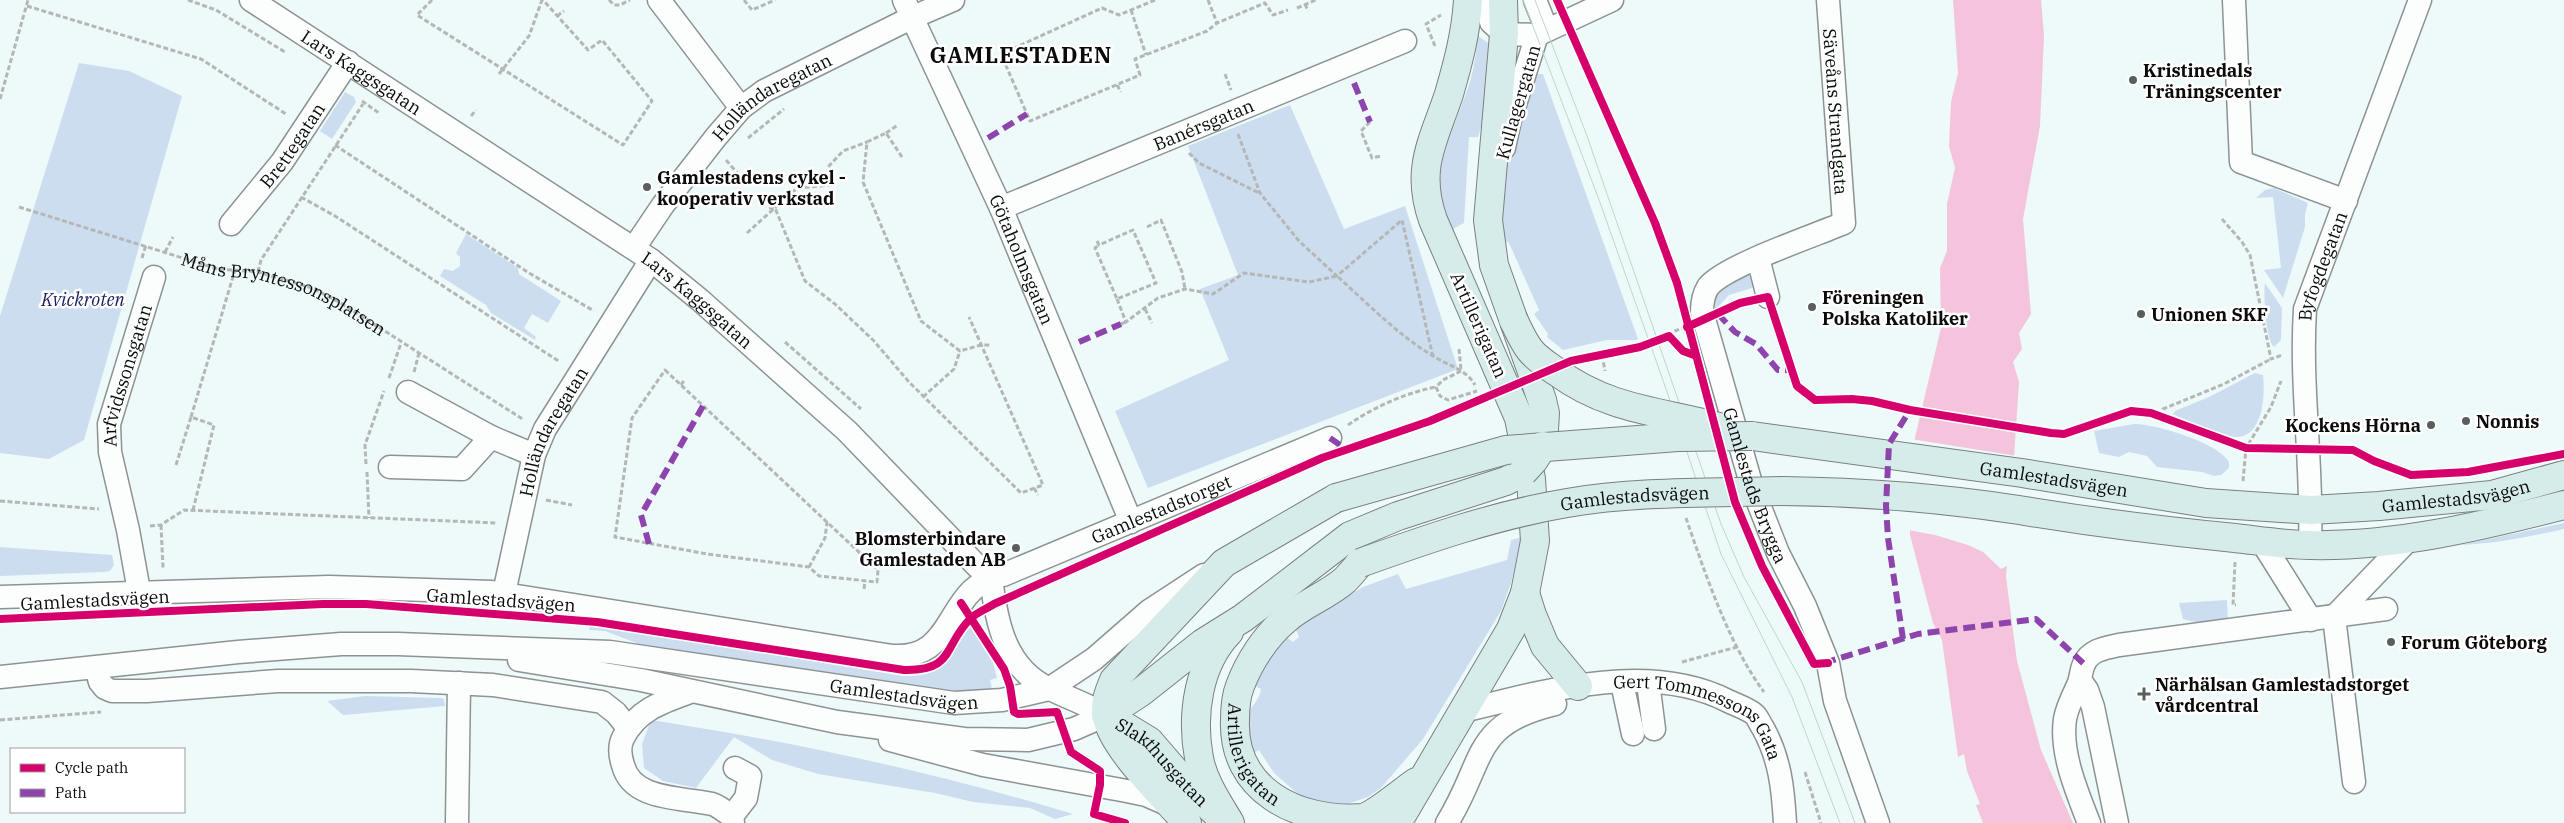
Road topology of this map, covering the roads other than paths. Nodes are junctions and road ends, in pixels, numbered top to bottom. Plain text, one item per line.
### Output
1 (251, 0) edge
2 (659, 0) edge
3 (953, 0) edge
4 (1468, 0) edge
5 (1486, 0) edge
6 (1502, 0) edge
7 (1535, 0) edge
8 (1612, 0) edge
9 (1828, 0) edge
10 (2234, 0) edge
11 (2420, 0) edge
12 (907, 9) edge
13 (1542, 33) junction
14 (1504, 34) junction
15 (1405, 41) dead end
16 (348, 62) junction
17 (741, 108) junction
18 (2346, 201) junction
19 (1001, 208) junction
20 (1488, 220) junction
21 (1844, 223) joint
22 (231, 224) dead end
23 (643, 254) junction
24 (1758, 258) junction
25 (154, 277) dead end
26 (1768, 296) dead end
27 (1513, 319) junction
28 (408, 392) dead end
29 (1752, 436) junction
30 (491, 437) junction
31 (1330, 438) road end
32 (1543, 446) junction
33 (524, 451) junction
34 (390, 467) dead end
35 (2564, 475) edge
36 (2564, 504) edge
37 (2311, 510) junction
38 (1131, 522) junction
39 (2410, 538) junction
40 (2262, 542) junction
41 (2310, 545) junction
42 (1224, 563) junction
43 (1360, 563) junction
44 (990, 577) junction
45 (1286, 584) junction
46 (139, 591) junction
47 (504, 593) junction
48 (1525, 593) junction
49 (0, 597) edge
50 (2386, 608) dead end
51 (2334, 617) junction
52 (1243, 618) junction
53 (2311, 620) junction
54 (397, 644) junction
55 (460, 648) junction
56 (96, 668) junction
57 (2082, 672) junction
58 (0, 677) edge
59 (398, 681) junction
60 (1648, 682) junction
61 (460, 683) junction
62 (1622, 683) junction
63 (1578, 686) junction
64 (1049, 689) junction
65 (690, 692) junction
66 (1464, 711) junction
67 (1106, 715) junction
68 (837, 722) junction
69 (628, 728) junction
70 (735, 768) dead end
71 (1422, 779) junction
72 (2354, 782) dead end
73 (1180, 815) edge
74 (732, 819) edge
75 (457, 823) edge
76 (1228, 823) edge
77 (1395, 823) edge
78 (1413, 823) edge
79 (1448, 823) edge
80 (1785, 823) edge
81 (1878, 823) edge
82 (2089, 823) edge
83 (2116, 823) edge

1 - 16 street, Lars Kaggsgatan
2 - 17 street
3 - 12 street, Holländaregatan
4 - 48 main road, Artillerigatan
5 - 14 street
6 - 14 main road, Artillerigatan
7 - 13 street
8 - 13 street, Kullagergatan
9 - 21 street, Säveåns Strandgata
10 - 18 street
11 - 18 street, Byfogdegatan
12 - 17 street, Holländaregatan
12 - 19 street, Götaholmsgatan
13 - 14 street
13 - 20 street, Kullagergatan
14 - 20 main road, Artillerigatan
15 - 19 street, Banérsgatan
16 - 22 street, Brettegatan
16 - 23 street, Lars Kaggsgatan
17 - 23 street, Holländaregatan
18 - 37 street, Byfogdegatan
19 - 38 street, Götaholmsgatan
20 - 27 main road, Artillerigatan
21 - 24 street, Gamlestads Brygga
23 - 33 street, Holländaregatan
23 - 44 street, Lars Kaggsgatan
24 - 26 street
24 - 81 street, Gamlestads Brygga
25 - 46 street, Arfvidssonsgatan
27 - 29 main road, Artillerigatan, bridge
27 - 32 main road, Artillerigatan, bridge
28 - 30 street
29 - 32 main road, Gamlestadsvägen, bridge
29 - 37 main road, Gamlestadsvägen
30 - 33 street
30 - 34 street
31 - 38 street, Gamlestadstorget
32 - 42 main road, Gamlestadsvägen, bridge
32 - 45 main road, Gamlestadsvägen, bridge
33 - 47 street, Holländaregatan
35 - 37 main road, Gamlestadsvägen
36 - 39 main road, Gamlestadsvägen
37 - 41 street, Byfogdegatan
38 - 44 street, Gamlestadstorget
39 - 41 main road, Gamlestadsvägen
39 - 51 street, Gamlestadsvägen
40 - 41 main road, Gamlestadsvägen
40 - 43 main road, Gamlestadsvägen, bridge
40 - 53 street
42 - 64 street, Gamlestadsvägen
42 - 67 main road, Gamlestadsvägen
43 - 45 main road, Gamlestadsvägen
43 - 71 main road, Artillerigatan
44 - 47 street, Gamlestadsvägen
44 - 64 street
45 - 52 main road, Gamlestadsvägen
46 - 47 street, Gamlestadsvägen
46 - 49 street, Gamlestadsvägen
48 - 63 main road
48 - 66 main road, Artillerigatan
50 - 51 street
51 - 53 street
51 - 72 street
52 - 67 main road, Gamlestadsvägen
52 - 76 main road, Slakthusgatan
53 - 57 street
54 - 55 street, Gamlestadsvägen
54 - 56 street, Gamlestadsvägen
54 - 59 street
55 - 64 street, Gamlestadsvägen
55 - 65 street, Gamlestadsvägen
56 - 58 street, Gamlestadsvägen
56 - 59 street
57 - 82 street
57 - 83 street
59 - 61 street
60 - 62 street, Gert Tommessons Gata
60 - 62 street
60 - 80 street, Gert Tommessons Gata
61 - 69 street
61 - 75 street
62 - 63 street, Gert Tommessons Gata
63 - 66 street, Gert Tommessons Gata
63 - 79 street, Gert Tommessons Gata
64 - 67 street
65 - 68 street, Gamlestadsvägen
65 - 69 street
66 - 71 main road, Artillerigatan
67 - 68 street, Gamlestadsvägen
67 - 73 main road, Slakthusgatan
67 - 76 main road, Slakthusgatan
68 - 73 street, Gamlestadsvägen
69 - 74 street
70 - 74 street
71 - 77 main road, Artillerigatan
71 - 78 main road

